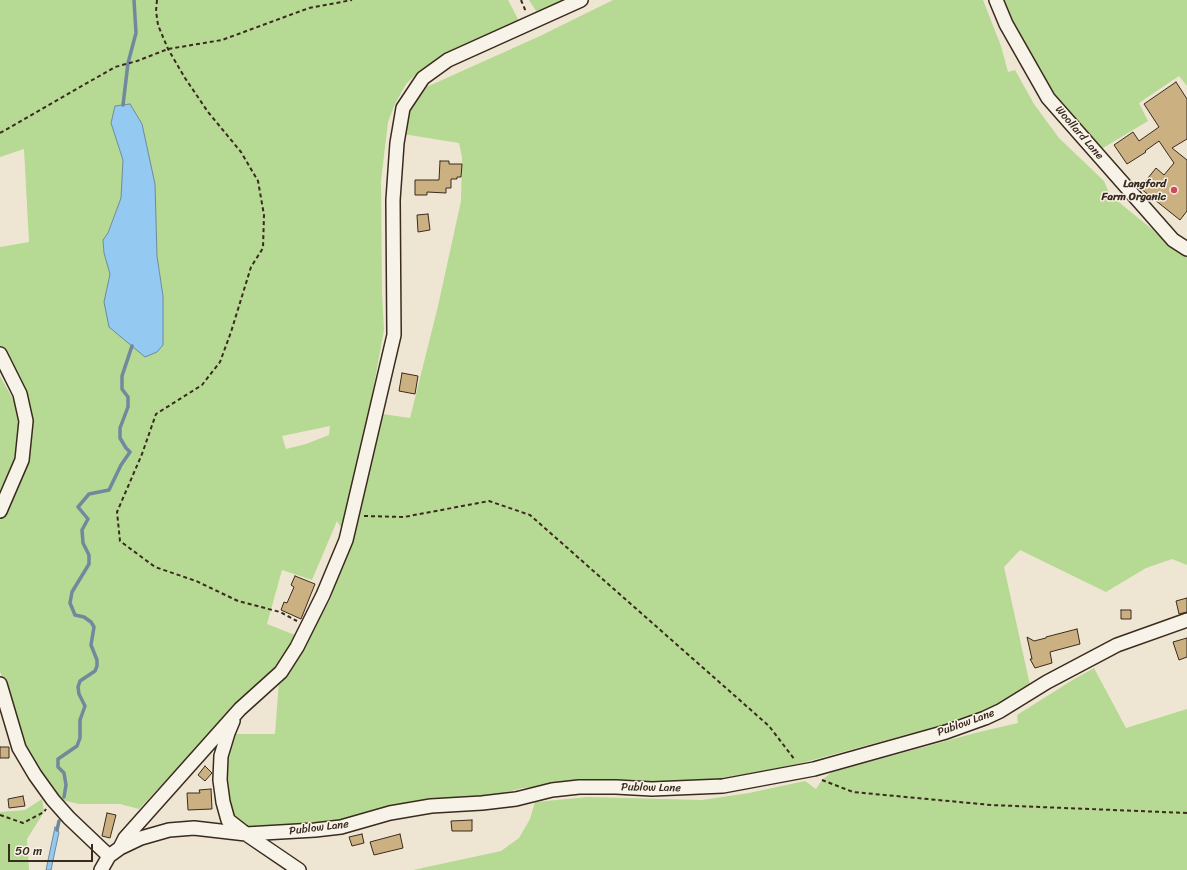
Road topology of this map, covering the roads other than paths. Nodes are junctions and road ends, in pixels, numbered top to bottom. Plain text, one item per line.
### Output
1 (581, 0) edge
2 (996, 0) edge
3 (1187, 249) edge
4 (0, 354) edge
5 (0, 510) edge
6 (1187, 620) edge
7 (0, 684) edge
8 (240, 708) junction
9 (246, 834) junction
10 (114, 852) junction
11 (101, 870) edge
12 (298, 870) edge

1 - 8 street
2 - 3 street, Woollard Lane
4 - 5 street
6 - 9 street, Publow Lane
7 - 10 street
8 - 9 street
8 - 10 street
9 - 10 street, Publow Lane
9 - 12 street
10 - 11 street

